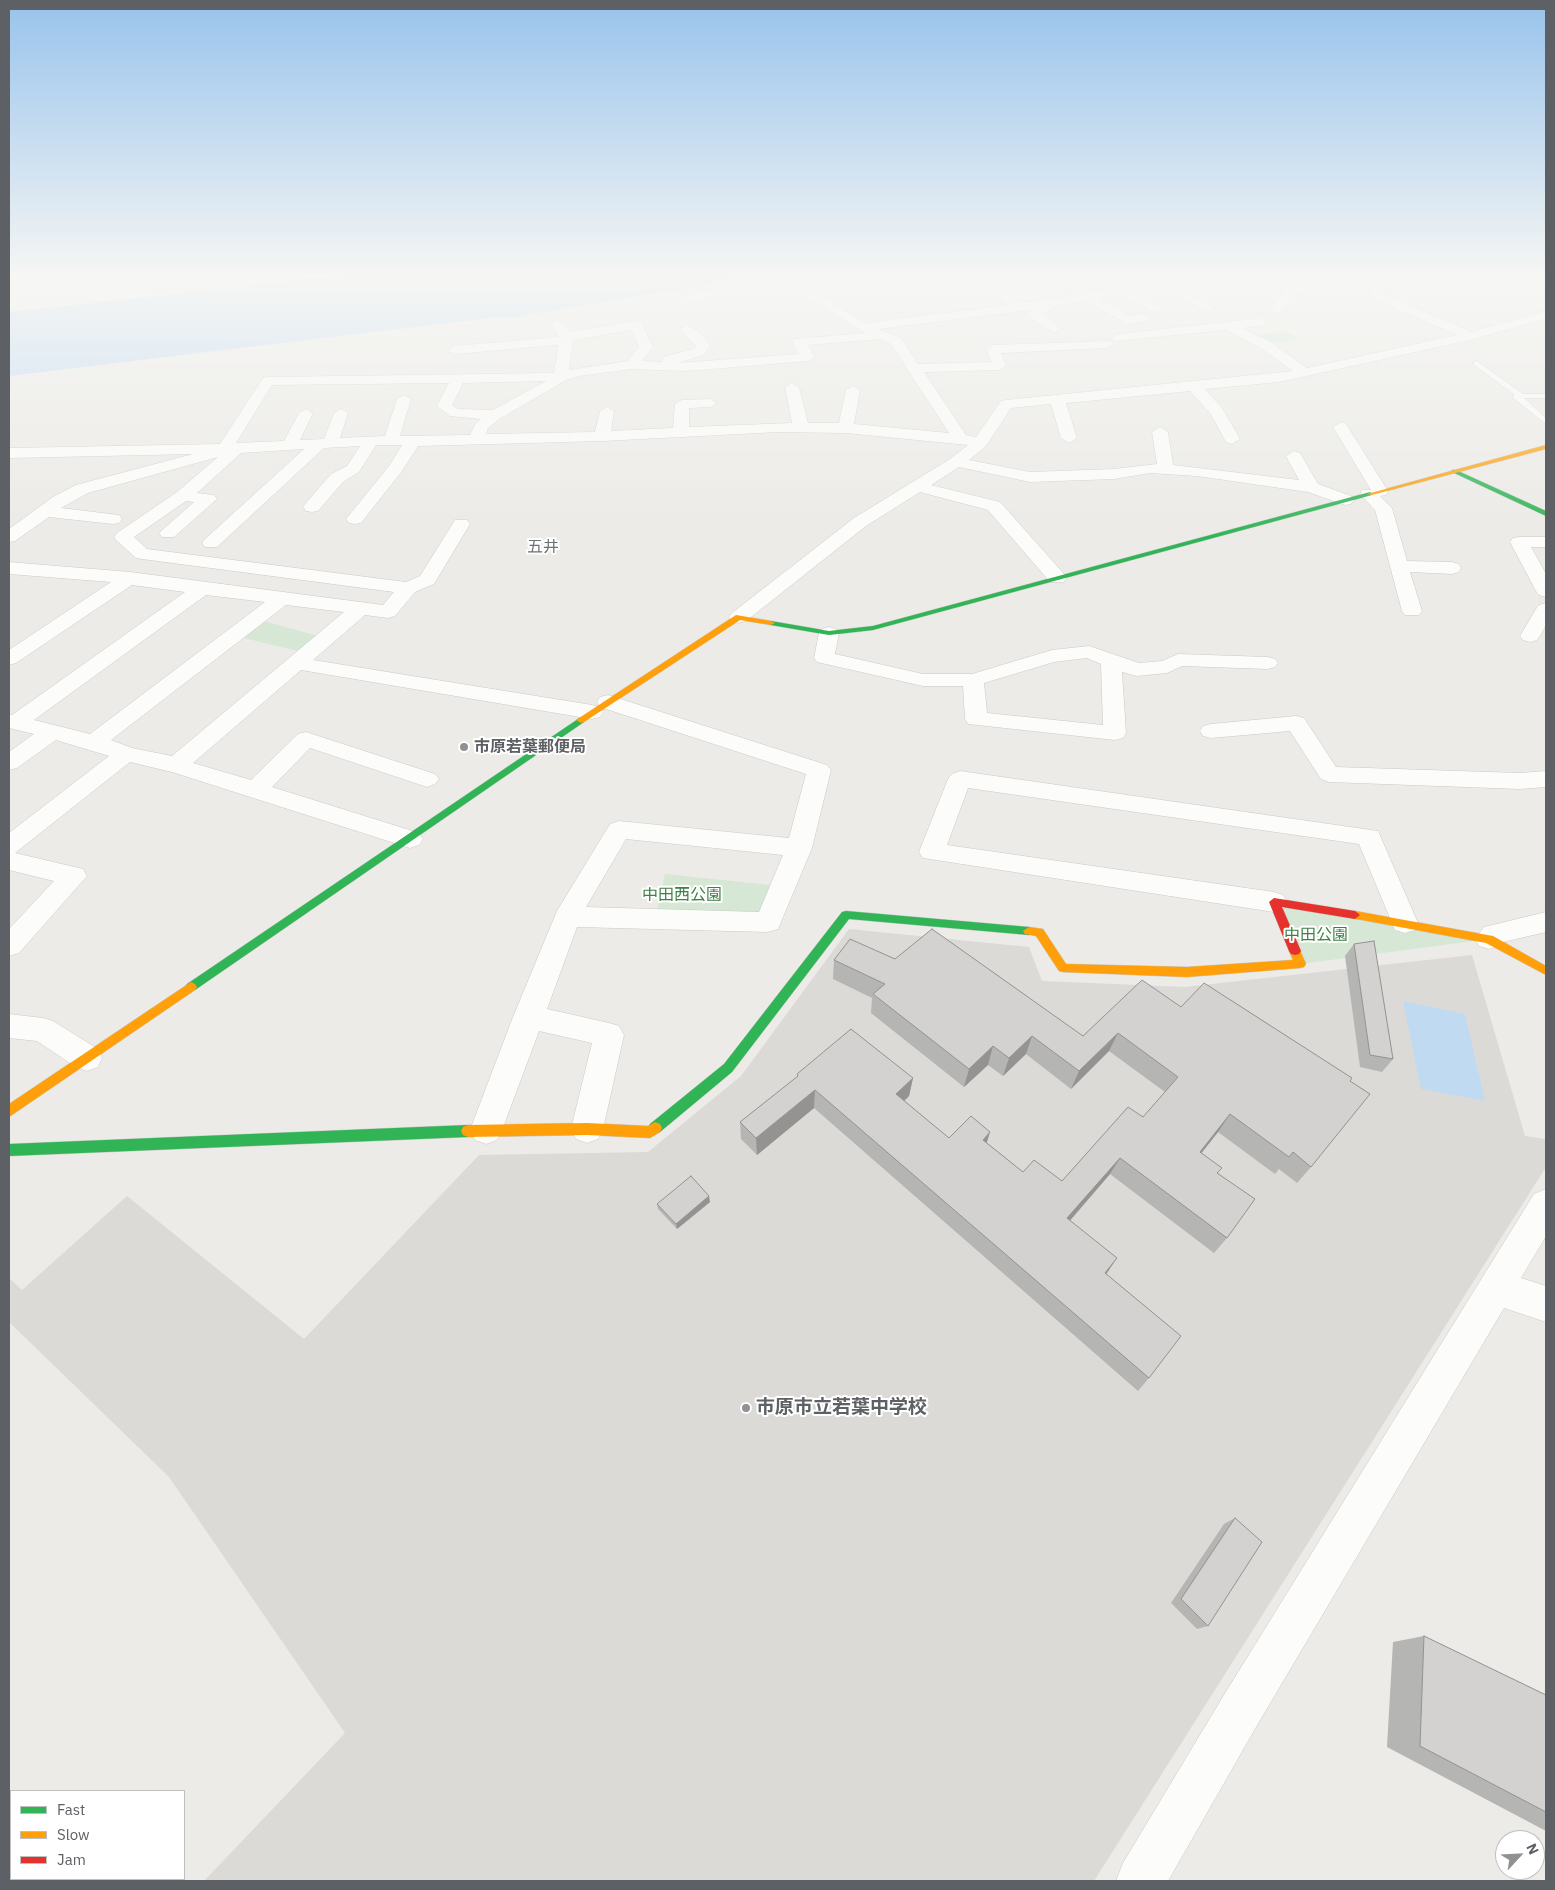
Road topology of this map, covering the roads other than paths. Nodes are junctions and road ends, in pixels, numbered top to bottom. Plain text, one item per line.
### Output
1 (563, 362) edge
2 (634, 362) edge
3 (651, 362) edge
4 (745, 362) edge
5 (909, 362) edge
6 (998, 362) edge
7 (1290, 362) edge
8 (1349, 362) edge
9 (1477, 363) dead end
10 (632, 365) junction
11 (913, 368) junction
12 (1304, 372) junction
13 (459, 377) junction
14 (561, 377) junction
15 (680, 379) dead end
16 (661, 380) dead end
17 (588, 385) dead end
18 (1194, 386) junction
19 (792, 387) dead end
20 (853, 390) dead end
21 (1521, 396) junction
22 (1546, 396) edge
23 (404, 399) dead end
24 (1057, 399) junction
25 (710, 403) dead end
26 (607, 412) dead end
27 (306, 413) dead end
28 (341, 413) dead end
29 (496, 415) junction
30 (1546, 422) edge
31 (1341, 427) dead end
32 (801, 428) junction
33 (846, 428) junction
34 (681, 432) junction
35 (1160, 432) dead end
36 (602, 436) junction
37 (1069, 438) dead end
38 (476, 439) junction
39 (961, 439) junction
40 (1232, 439) dead end
41 (371, 440) junction
42 (391, 440) junction
43 (414, 441) junction
44 (325, 443) junction
45 (980, 443) junction
46 (290, 445) junction
47 (1546, 447) edge
48 (232, 448) junction
49 (9, 453) edge
50 (1294, 456) dead end
51 (956, 462) junction
52 (1166, 469) junction
53 (1454, 471) junction
54 (1030, 477) junction
55 (917, 486) junction
56 (1311, 487) junction
57 (1374, 492) junction
58 (183, 496) junction
59 (1345, 500) junction
60 (994, 506) junction
61 (312, 507) dead end
62 (46, 511) junction
63 (1546, 514) edge
64 (113, 519) dead end
65 (355, 519) dead end
66 (461, 524) dead end
67 (168, 533) dead end
68 (9, 537) edge
69 (1546, 542) edge
70 (212, 544) dead end
71 (1400, 566) junction
72 (9, 568) edge
73 (1452, 568) dead end
74 (130, 578) junction
75 (1057, 578) junction
76 (203, 588) junction
77 (408, 588) junction
78 (1546, 592) edge
79 (283, 598) junction
80 (360, 609) junction
81 (1546, 610) edge
82 (1412, 611) dead end
83 (739, 617) junction
84 (829, 633) junction
85 (1530, 636) dead end
86 (9, 659) edge
87 (1111, 660) junction
88 (1268, 662) dead end
89 (296, 663) junction
90 (973, 680) junction
91 (600, 707) junction
92 (13, 721) edge
93 (1211, 731) dead end
94 (50, 732) junction
95 (94, 742) junction
96 (126, 754) junction
97 (9, 763) edge
98 (176, 765) junction
99 (427, 779) dead end
100 (1546, 780) edge
101 (255, 790) junction
102 (410, 839) junction
103 (9, 846) edge
104 (799, 848) junction
105 (9, 861) edge
106 (1274, 902) junction
107 (568, 917) junction
108 (1405, 922) junction
109 (1546, 922) edge
110 (1489, 939) junction
111 (9, 946) edge
112 (1546, 971) edge
113 (528, 1017) junction
114 (9, 1026) edge
115 (87, 1058) junction
116 (9, 1111) edge
117 (587, 1129) junction
118 (486, 1130) junction
119 (9, 1150) edge
120 (1546, 1205) edge
121 (1496, 1288) junction
122 (1546, 1304) edge
123 (1141, 1881) edge

1 - 14 street
2 - 10 street
3 - 10 street
4 - 10 street
5 - 11 street
6 - 11 street
7 - 12 street
8 - 12 street
9 - 21 lane
10 - 14 street
11 - 39 street
12 - 18 street
13 - 14 street
13 - 29 street
13 - 48 street
14 - 17 street
14 - 29 street
15 - 16 street
18 - 24 street
18 - 40 street
19 - 32 street
20 - 33 street
21 - 22 lane
21 - 30 lane
23 - 42 street
24 - 37 street
24 - 45 street
25 - 34 street
26 - 36 street
27 - 46 street
28 - 44 street
29 - 38 street
31 - 57 street
32 - 33 street
32 - 34 street
33 - 39 street
34 - 36 street
35 - 52 street
36 - 38 street
38 - 43 street
39 - 45 street
41 - 42 street
41 - 44 street
41 - 61 street
42 - 43 street
43 - 65 street
44 - 46 street
44 - 70 street
45 - 51 street
46 - 48 street
47 - 53 street
48 - 49 street
48 - 58 street
48 - 62 street
50 - 56 street
51 - 54 street
51 - 55 street
52 - 54 street
52 - 56 street
53 - 57 street
53 - 63 street
54 - 60 street
55 - 60 street
55 - 83 street
56 - 59 street
57 - 59 street
57 - 71 street
58 - 67 street
58 - 77 street
59 - 75 street
60 - 75 street
62 - 64 street
62 - 68 street
66 - 77 street
69 - 78 street
71 - 73 street
71 - 82 street
72 - 74 street
74 - 76 street
74 - 86 street
75 - 84 street
76 - 79 street
76 - 92 street
77 - 80 street
79 - 80 street
79 - 95 street
80 - 89 street
81 - 85 street
83 - 84 street
83 - 91 street
84 - 90 street
87 - 88 street
87 - 90 street
87 - 90 street
89 - 91 street
89 - 98 street
91 - 102 street
91 - 104 street
92 - 94 street
93 - 100 street
94 - 95 street
94 - 97 street
95 - 96 street
96 - 98 street
96 - 103 street
98 - 101 street
99 - 101 street
101 - 102 street
102 - 115 street
104 - 107 street
104 - 107 street
105 - 111 street
106 - 108 street
106 - 108 street
106 - 117 street
107 - 113 street
108 - 110 street
109 - 110 street
110 - 112 street
113 - 117 street
113 - 118 street
114 - 115 street
115 - 116 street
117 - 118 street
118 - 119 street
120 - 121 street
121 - 122 street
121 - 123 street

